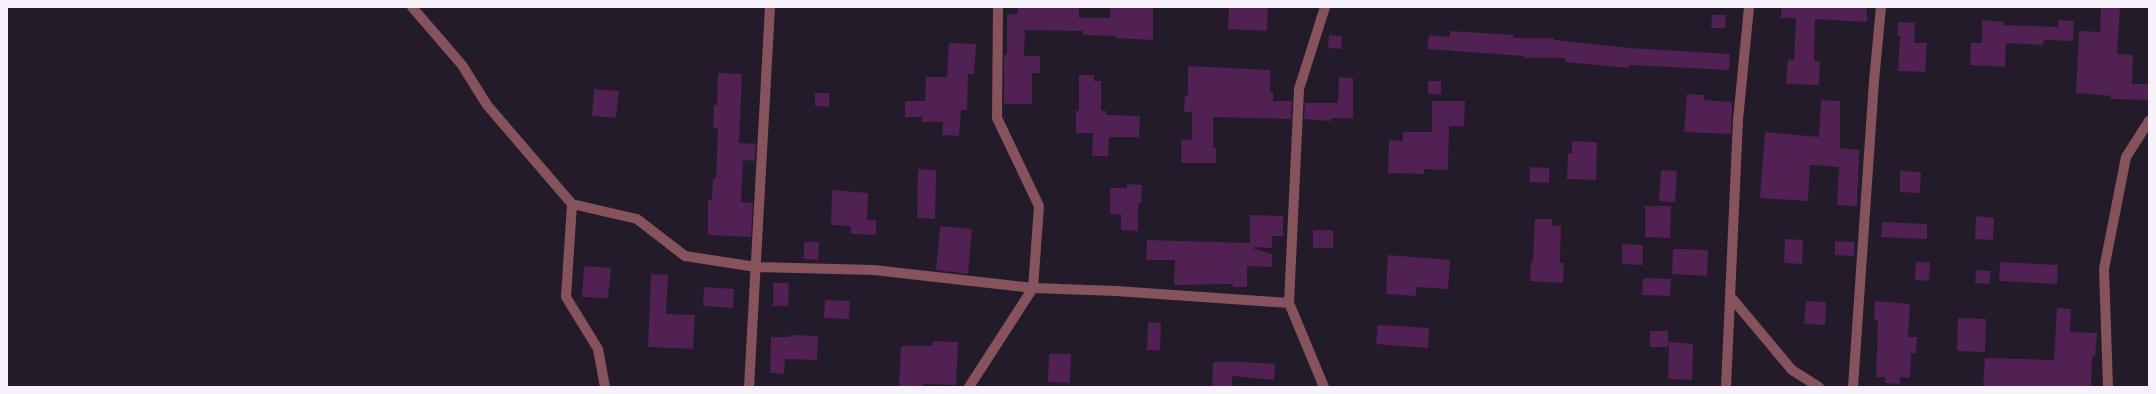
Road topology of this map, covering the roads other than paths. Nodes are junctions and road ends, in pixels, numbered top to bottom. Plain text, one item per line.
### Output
1 (412, 7) edge
2 (770, 7) edge
3 (998, 7) edge
4 (1324, 7) edge
5 (1749, 7) edge
6 (1881, 7) edge
7 (2149, 121) edge
8 (572, 204) junction
9 (756, 267) junction
10 (1033, 288) junction
11 (1730, 296) junction
12 (1289, 303) junction
13 (605, 387) edge
14 (749, 387) edge
15 (969, 387) edge
16 (1324, 387) edge
17 (1726, 387) edge
18 (1819, 387) edge
19 (1853, 387) edge
20 (2108, 387) edge

1 - 8 street
2 - 9 street
3 - 10 street
4 - 12 street
5 - 11 street
6 - 19 street
7 - 20 street
8 - 9 street
8 - 13 street
9 - 10 street
9 - 14 street
10 - 12 street
10 - 15 street
11 - 17 street
11 - 18 street
12 - 16 street

